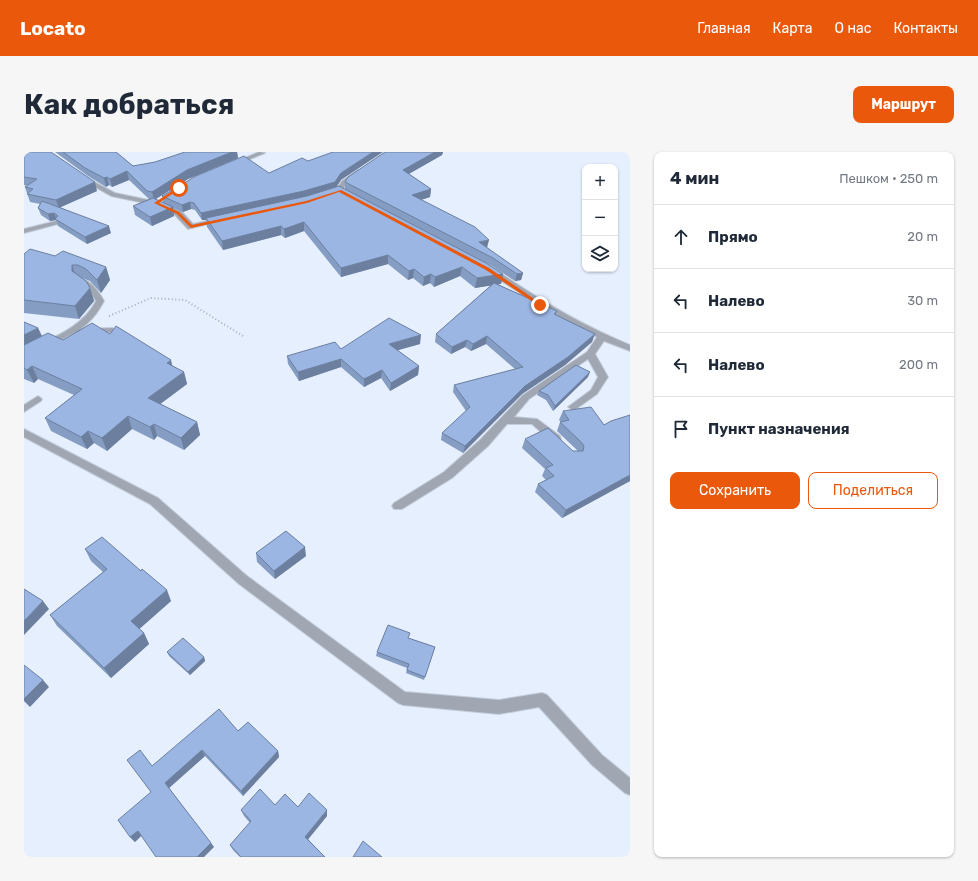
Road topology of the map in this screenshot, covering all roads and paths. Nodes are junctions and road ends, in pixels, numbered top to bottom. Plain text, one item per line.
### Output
1 (262, 153) dead end
2 (228, 166) edge
3 (362, 169) edge
4 (78, 174) edge
5 (320, 198) edge
6 (228, 218) edge
7 (56, 223) edge
8 (24, 231) edge
9 (481, 265) edge
10 (80, 281) edge
11 (86, 322) junction
12 (112, 330) edge
13 (76, 331) junction
14 (42, 335) edge
15 (242, 336) dead end
16 (602, 337) junction
17 (54, 340) junction
18 (630, 348) edge
19 (590, 354) junction
20 (24, 356) edge
21 (38, 399) dead end
22 (573, 407) dead end
23 (24, 410) edge
24 (505, 420) junction
25 (24, 433) edge
26 (565, 445) edge
27 (398, 506) dead end
28 (630, 788) edge

1 - 2 lane
3 - 5 street
4 - 6 street
7 - 8 lane
9 - 16 street
10 - 11 street
11 - 13 street
11 - 15 path
12 - 13 lane
13 - 17 street
14 - 17 lane
16 - 18 street
16 - 19 street
17 - 20 street
19 - 22 street
19 - 24 street
21 - 23 lane
24 - 26 street
24 - 27 street
25 - 28 street

